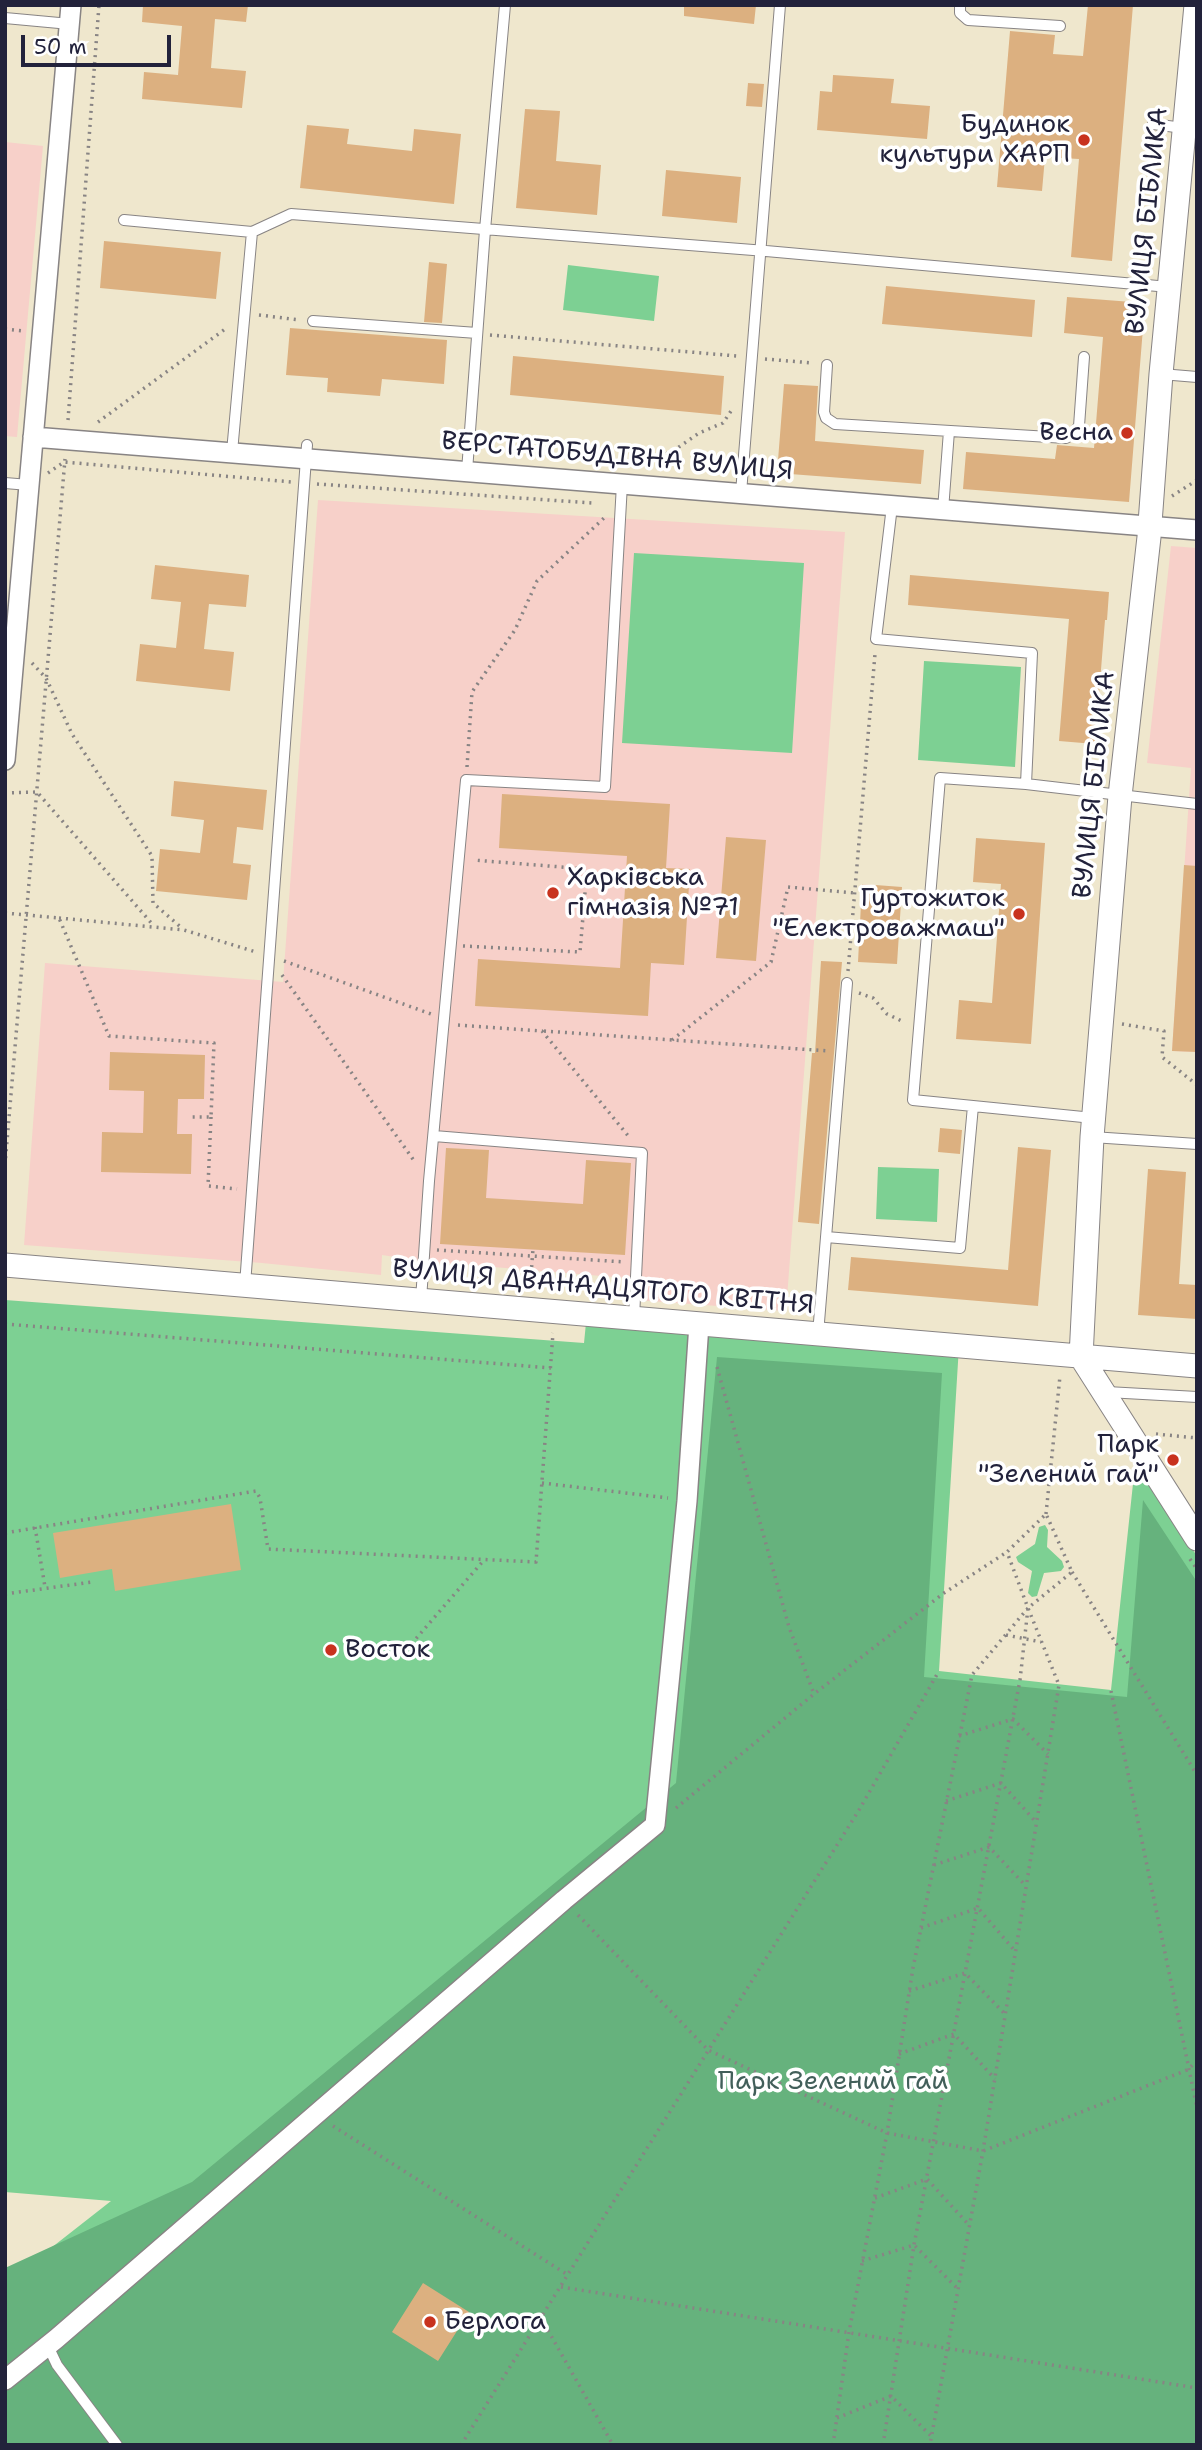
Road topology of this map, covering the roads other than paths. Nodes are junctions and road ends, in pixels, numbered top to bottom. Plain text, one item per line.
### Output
1 (505, 5) edge
2 (780, 5) edge
3 (960, 5) edge
4 (1196, 5) edge
5 (71, 15) edge
6 (5, 18) edge
7 (1059, 26) dead end
8 (1153, 124) dead end
9 (1185, 128) junction
10 (124, 220) dead end
11 (485, 230) junction
12 (252, 232) junction
13 (1170, 287) junction
14 (313, 321) road end
15 (477, 333) junction
16 (1084, 357) dead end
17 (827, 365) road end
18 (1161, 374) junction
19 (1197, 377) edge
20 (948, 431) junction
21 (33, 437) junction
22 (307, 452) junction
23 (232, 453) junction
24 (467, 471) junction
25 (5, 483) edge
26 (622, 484) junction
27 (29, 485) junction
28 (741, 494) junction
29 (892, 506) junction
30 (943, 510) junction
31 (1150, 527) junction
32 (1197, 530) edge
33 (10, 647) edge
34 (5, 760) edge
35 (1026, 784) junction
36 (1120, 796) junction
37 (1197, 804) edge
38 (847, 986) road end
39 (973, 1106) junction
40 (1093, 1128) junction
41 (433, 1136) junction
42 (1197, 1144) edge
43 (826, 1237) junction
44 (5, 1265) edge
45 (245, 1285) junction
46 (421, 1300) junction
47 (634, 1319) junction
48 (699, 1324) junction
49 (818, 1334) junction
50 (1081, 1357) junction
51 (1197, 1366) edge
52 (1103, 1391) junction
53 (1197, 1397) edge
54 (1197, 1539) edge
55 (48, 2346) junction
56 (5, 2380) edge
57 (117, 2445) edge

1 - 11 lane
2 - 28 lane
3 - 7 lane
4 - 9 street, ВУЛИЦЯ БІБЛИКА
5 - 6 lane
5 - 21 street
8 - 9 lane
9 - 13 street, ВУЛИЦЯ БІБЛИКА
10 - 12 lane
11 - 12 lane
11 - 13 lane
11 - 15 lane
12 - 23 lane
13 - 18 street, ВУЛИЦЯ БІБЛИКА
14 - 15 lane
15 - 24 lane
16 - 20 lane
17 - 20 lane
18 - 19 lane
18 - 31 street, ВУЛИЦЯ БІБЛИКА
20 - 30 lane
21 - 23 street, ВЕРСТАТОБУДІВНА ВУЛИЦЯ
21 - 27 street
22 - 23 street, ВЕРСТАТОБУДІВНА ВУЛИЦЯ
22 - 24 street, ВЕРСТАТОБУДІВНА ВУЛИЦЯ
22 - 45 lane
24 - 26 street, ВЕРСТАТОБУДІВНА ВУЛИЦЯ
25 - 27 lane
26 - 28 street, ВЕРСТАТОБУДІВНА ВУЛИЦЯ
26 - 41 lane
27 - 33 street
28 - 29 street, ВЕРСТАТОБУДІВНА ВУЛИЦЯ
29 - 30 street, ВЕРСТАТОБУДІВНА ВУЛИЦЯ
29 - 35 lane
30 - 31 street, ВЕРСТАТОБУДІВНА ВУЛИЦЯ
31 - 32 street, ВЕРСТАТОБУДІВНА ВУЛИЦЯ
31 - 36 street, ВУЛИЦЯ БІБЛИКА
33 - 34 street
35 - 36 lane
35 - 39 lane
36 - 37 lane
36 - 40 street, ВУЛИЦЯ БІБЛИКА
38 - 43 lane
39 - 40 lane
39 - 43 lane
40 - 42 lane
40 - 50 street, ВУЛИЦЯ БІБЛИКА
41 - 46 lane
41 - 47 lane
43 - 49 lane
44 - 45 street, ВУЛИЦЯ ДВАНАДЦЯТОГО КВІТНЯ
45 - 46 street, ВУЛИЦЯ ДВАНАДЦЯТОГО КВІТНЯ
46 - 47 street, ВУЛИЦЯ ДВАНАДЦЯТОГО КВІТНЯ
47 - 48 street, ВУЛИЦЯ ДВАНАДЦЯТОГО КВІТНЯ
48 - 49 street, ВУЛИЦЯ ДВАНАДЦЯТОГО КВІТНЯ
48 - 55 street
49 - 50 street, ВУЛИЦЯ ДВАНАДЦЯТОГО КВІТНЯ
50 - 51 street, ВУЛИЦЯ ДВАНАДЦЯТОГО КВІТНЯ
50 - 52 street
52 - 53 lane
52 - 54 street
55 - 56 street
55 - 57 lane

